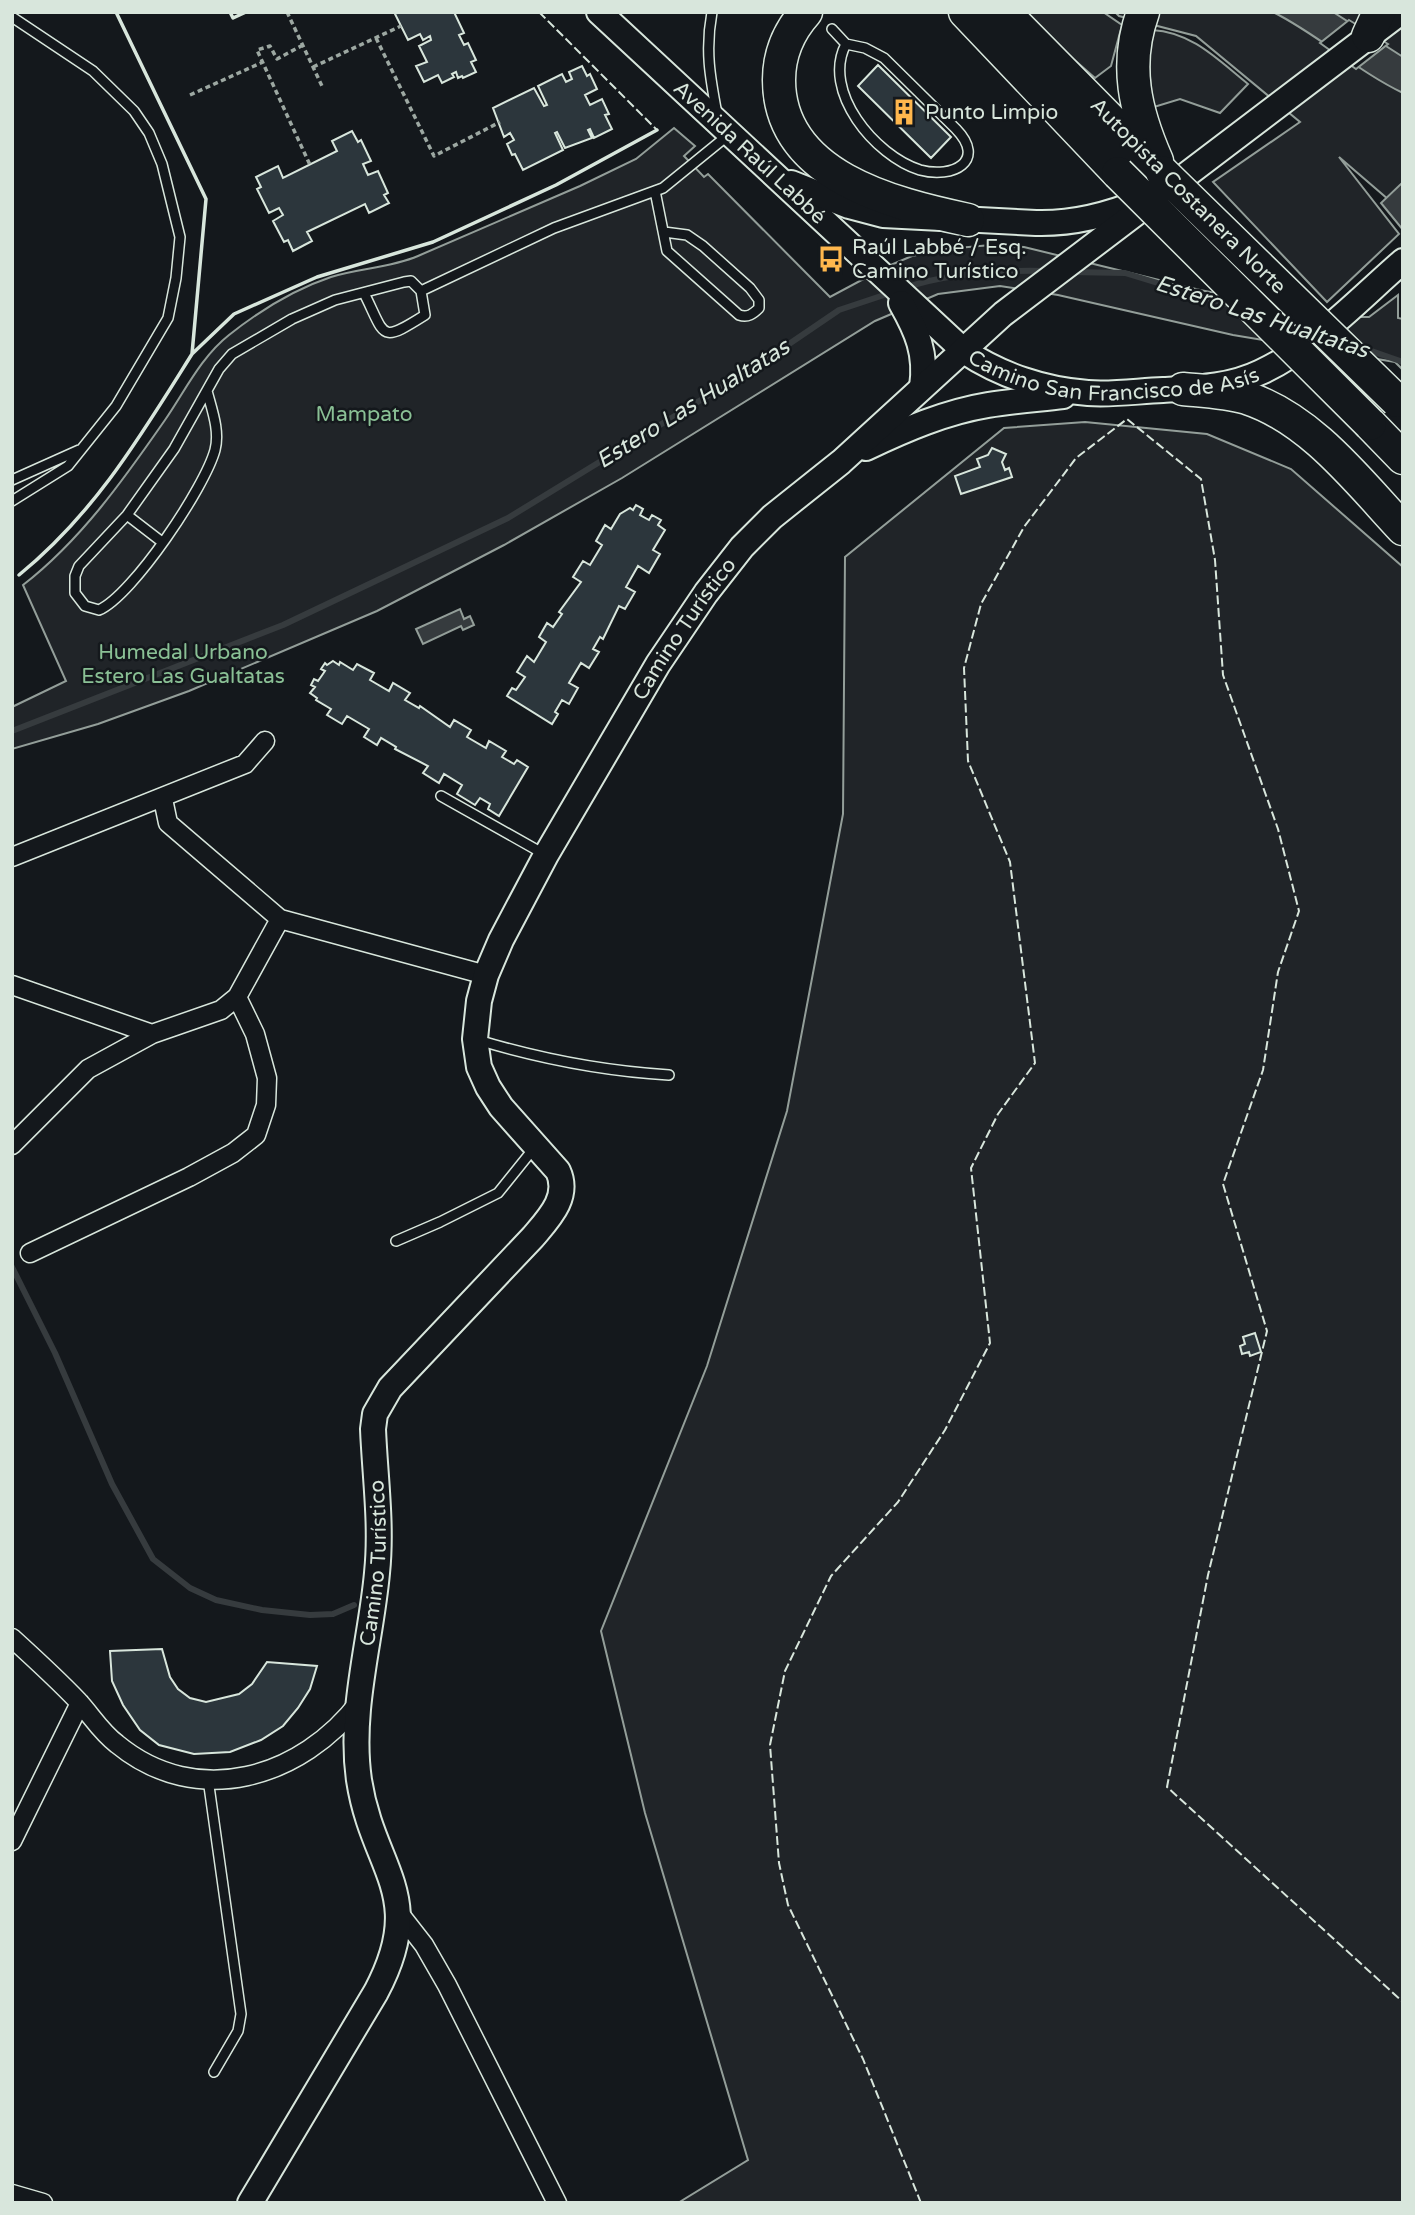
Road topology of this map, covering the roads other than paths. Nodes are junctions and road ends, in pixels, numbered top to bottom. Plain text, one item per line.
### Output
1 (599, 12) edge
2 (712, 12) edge
3 (949, 12) edge
4 (965, 12) edge
5 (1004, 12) edge
6 (1143, 12) edge
7 (1401, 12) edge
8 (12, 17) edge
9 (819, 20) edge
10 (1373, 24) edge
11 (993, 43) junction
12 (846, 44) junction
13 (724, 128) junction
14 (778, 178) junction
15 (1162, 183) junction
16 (655, 191) junction
17 (968, 220) junction
18 (664, 232) junction
19 (1403, 261) edge
20 (421, 291) junction
21 (364, 293) junction
22 (922, 321) junction
23 (964, 351) junction
24 (922, 387) junction
25 (1183, 388) junction
26 (207, 391) junction
27 (1091, 394) junction
28 (1400, 404) edge
29 (81, 450) junction
30 (1403, 458) edge
31 (841, 462) junction
32 (12, 480) edge
33 (12, 501) edge
34 (127, 515) junction
35 (1403, 529) edge
36 (162, 542) junction
37 (265, 741) dead end
38 (441, 796) dead end
39 (163, 799) junction
40 (546, 855) junction
41 (12, 857) edge
42 (280, 919) junction
43 (486, 975) junction
44 (12, 985) edge
45 (237, 997) junction
46 (152, 1034) junction
47 (475, 1039) junction
48 (668, 1075) dead end
49 (12, 1145) edge
50 (536, 1145) junction
51 (396, 1241) dead end
52 (30, 1253) dead end
53 (12, 1638) edge
54 (360, 1701) junction
55 (80, 1703) junction
56 (334, 1732) junction
57 (356, 1746) junction
58 (208, 1779) junction
59 (12, 1841) edge
60 (399, 1913) junction
61 (214, 2072) dead end
62 (12, 2194) edge
63 (43, 2203) edge
64 (250, 2203) edge
65 (557, 2203) edge

1 - 13 main road, Avenida Raúl Labbé
2 - 13 lane
3 - 11 highway
4 - 11 highway, Autopista Costanera Norte
5 - 15 highway, Autopista Costanera Norte
6 - 15 highway
7 - 10 main road, Camino San Francisco de Asís
8 - 29 lane
9 - 12 lane
9 - 17 highway
10 - 15 main road, Camino San Francisco de Asís
11 - 30 highway, Autopista Costanera Norte, bridge
12 - 12 lane
13 - 14 main road, Avenida Raúl Labbé
13 - 16 lane
14 - 17 main road
14 - 22 main road, Avenida Raúl Labbé
15 - 17 main road
15 - 23 main road, Camino San Francisco de Asís
15 - 28 highway, Autopista Costanera Norte, bridge
16 - 18 lane
16 - 20 lane
18 - 18 lane
19 - 25 main road, Camino San Francisco de Asís, bridge
20 - 21 lane
20 - 21 lane
21 - 26 lane
22 - 23 main road, Avenida Raúl Labbé
22 - 24 main road
23 - 24 main road, Camino Turístico
23 - 27 main road, Camino San Francisco de Asís
24 - 31 main road, Camino Turístico
25 - 27 main road, Camino San Francisco de Asís
25 - 35 highway
26 - 34 lane
26 - 36 lane
27 - 31 main road
29 - 32 lane
29 - 33 lane
31 - 40 main road, Camino Turístico
34 - 36 lane
34 - 36 lane
37 - 39 street
38 - 40 lane
39 - 41 street
39 - 42 street
40 - 43 main road, Camino Turístico
42 - 43 street
42 - 45 street
43 - 47 main road, Camino Turístico
44 - 46 street
45 - 46 street
45 - 52 street
46 - 49 street
47 - 48 lane
47 - 50 main road, Camino Turístico
50 - 51 lane
50 - 54 main road, Camino Turístico
53 - 55 street
54 - 56 street
54 - 57 main road, Camino Turístico
55 - 58 street
55 - 59 street
56 - 57 street
56 - 58 street
57 - 60 main road, Camino Turístico
58 - 61 lane
60 - 64 main road
60 - 65 street, Camino Turístico
62 - 63 street

